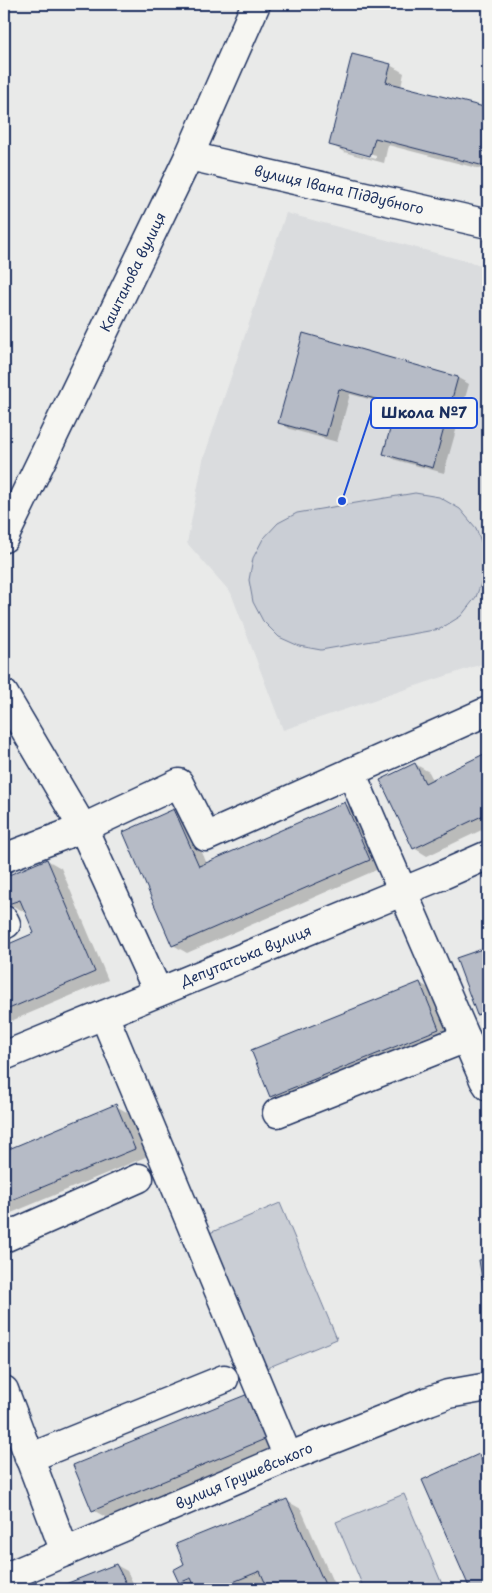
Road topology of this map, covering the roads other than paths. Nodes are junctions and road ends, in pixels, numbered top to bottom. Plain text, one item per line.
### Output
1 (256, 4) edge
2 (189, 156) junction
3 (488, 224) edge
4 (4, 538) edge
5 (4, 694) edge
6 (488, 711) edge
7 (351, 772) junction
8 (83, 828) junction
9 (488, 855) edge
10 (4, 858) edge
11 (402, 892) junction
12 (4, 920) edge
13 (4, 925) edge
14 (158, 992) junction
15 (104, 1015) junction
16 (466, 1038) junction
17 (4, 1056) edge
18 (488, 1086) edge
19 (277, 1113) dead end
20 (139, 1178) dead end
21 (4, 1238) edge
22 (224, 1379) dead end
23 (488, 1387) edge
24 (4, 1390) edge
25 (288, 1457) junction
26 (30, 1458) junction
27 (65, 1552) junction
28 (4, 1578) edge

1 - 2 street, Каштанова вулиця
2 - 3 street, вулиця Івана Піддубного
2 - 4 street, Каштанова вулиця
5 - 8 street
6 - 7 street
7 - 8 street
7 - 11 street
8 - 10 street
8 - 14 street
9 - 11 street, Депутатська вулиця
11 - 14 street, Депутатська вулиця
11 - 16 street
12 - 13 street
14 - 15 street, Депутатська вулиця
15 - 17 street, Депутатська вулиця
15 - 25 street
16 - 18 street
16 - 19 street
20 - 21 street
22 - 26 street
23 - 25 street, вулиця Грушевського
24 - 26 street
25 - 27 street, вулиця Грушевського
26 - 27 street
27 - 28 street, вулиця Грушевського

